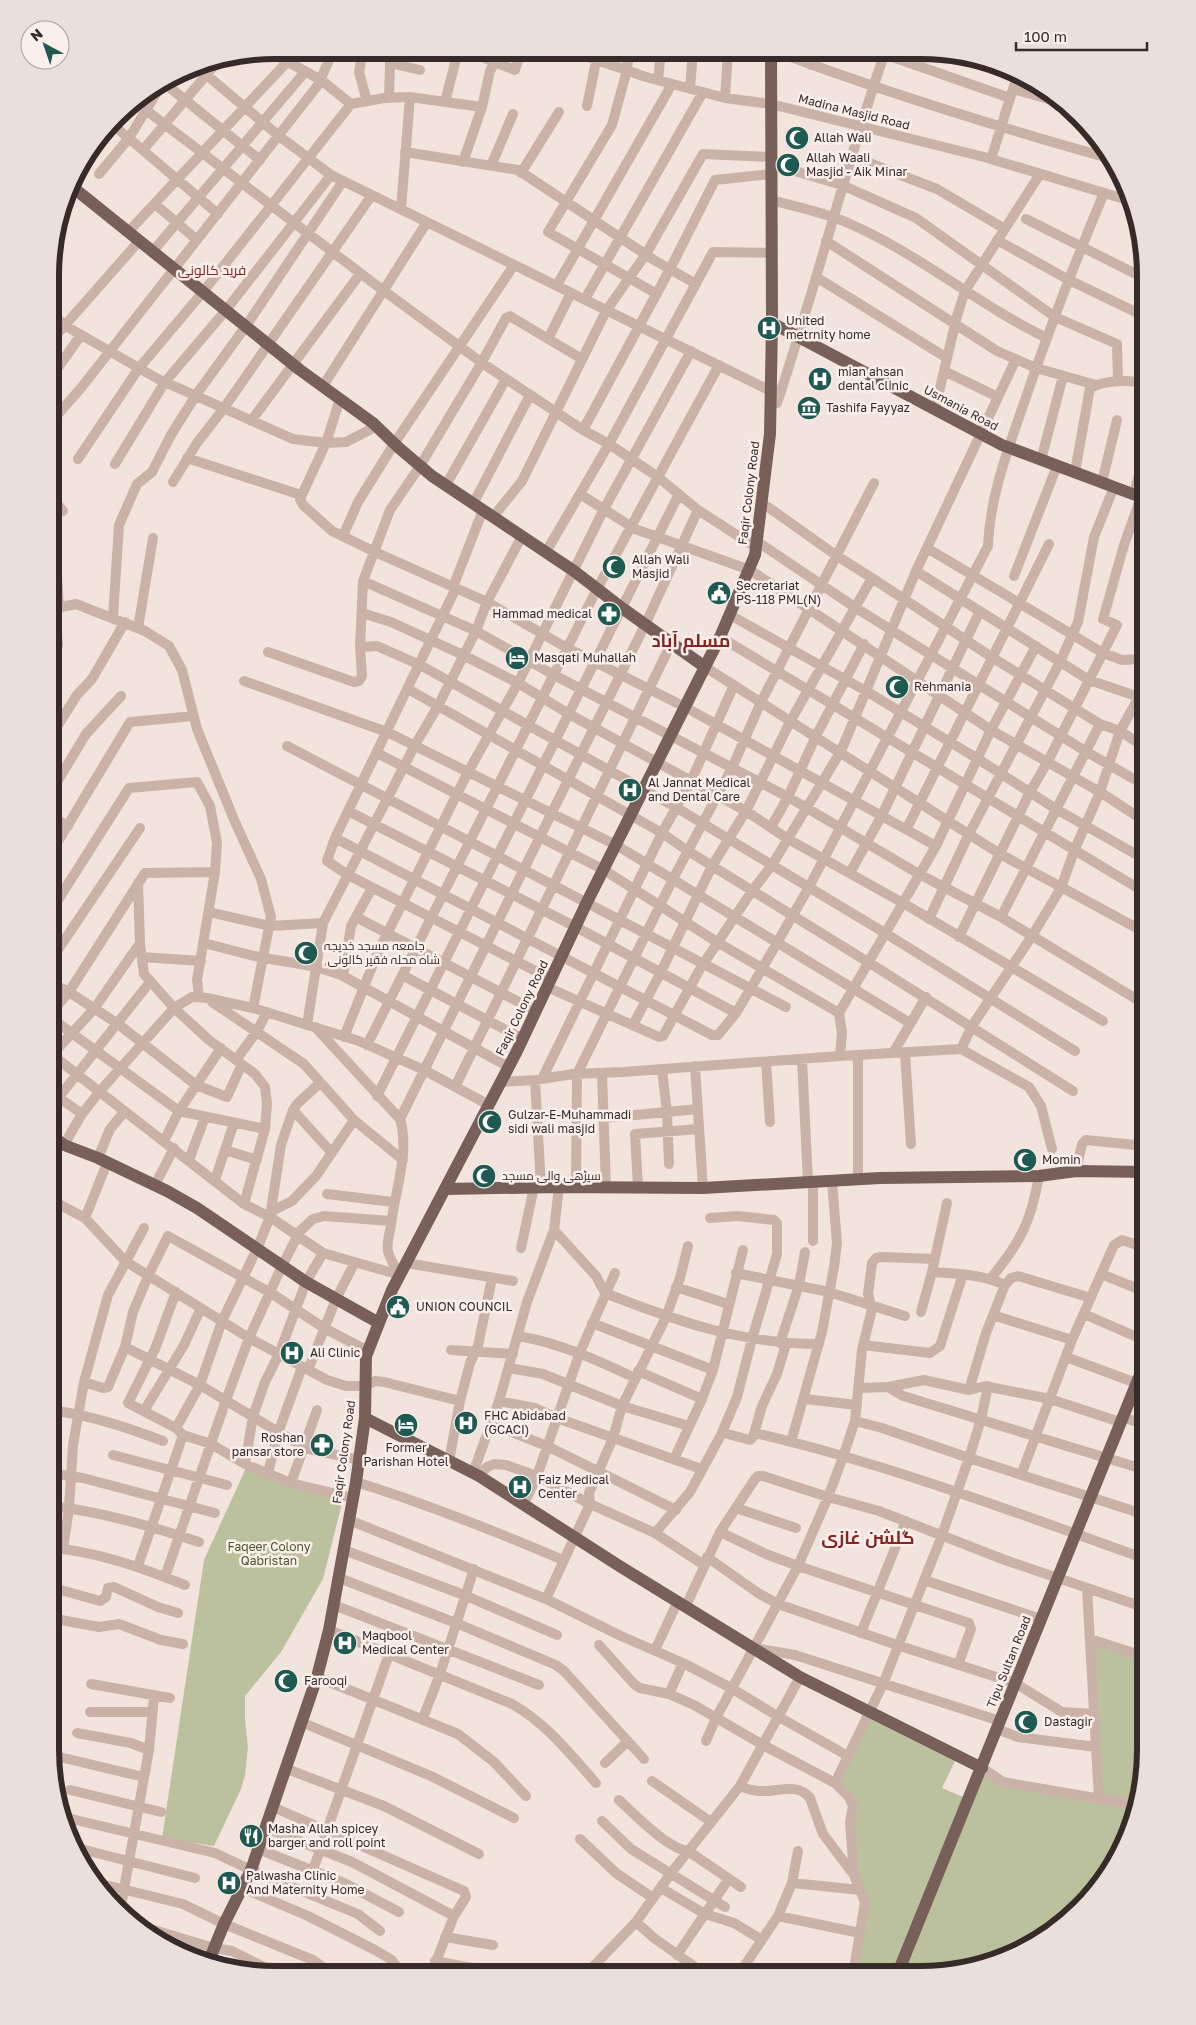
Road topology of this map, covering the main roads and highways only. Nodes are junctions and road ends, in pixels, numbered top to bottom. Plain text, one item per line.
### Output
1 (772, 59) edge
2 (76, 190) edge
3 (772, 323) junction
4 (1137, 496) edge
5 (705, 666) junction
6 (59, 1142) edge
7 (1137, 1172) edge
8 (446, 1189) junction
9 (379, 1323) junction
10 (1137, 1385) edge
11 (365, 1418) junction
12 (982, 1768) junction
13 (211, 1957) edge
14 (901, 1966) edge

1 - 3 main road, Faqir Colony Road
2 - 5 main road
3 - 4 main road, Usmania Road
3 - 5 main road, Faqir Colony Road
5 - 8 main road, Faqir Colony Road
6 - 9 main road
7 - 8 main road
8 - 9 main road, Faqir Colony Road
9 - 11 main road, Faqir Colony Road
10 - 12 main road, Tipu Sultan Road
11 - 12 main road
11 - 13 main road, Faqir Colony Road
12 - 14 main road, Tipu Sultan Road

